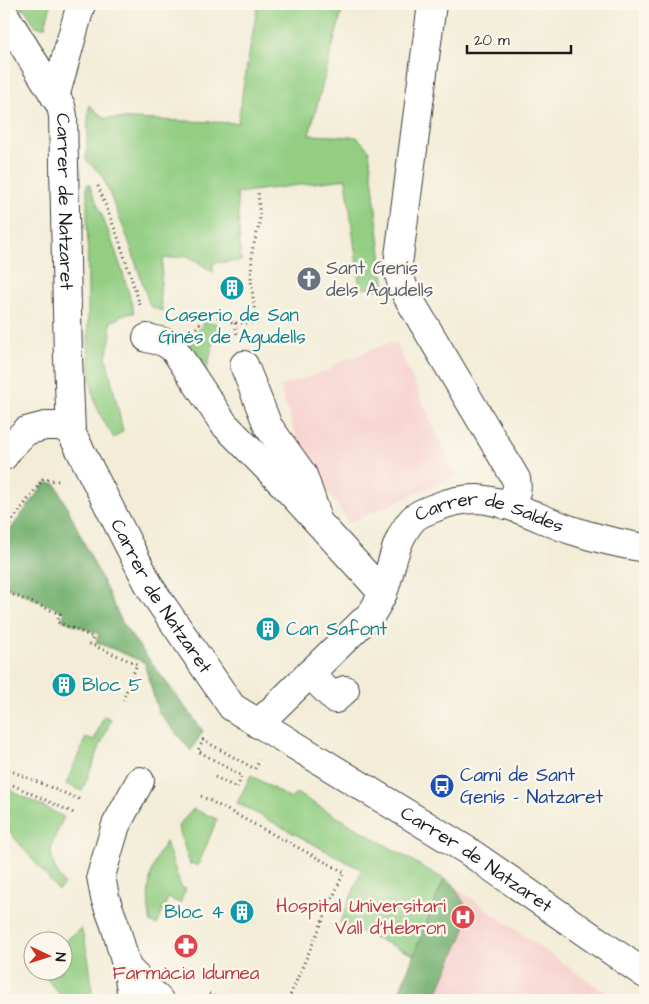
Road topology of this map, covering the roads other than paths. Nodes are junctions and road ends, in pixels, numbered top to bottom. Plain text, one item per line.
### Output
1 (82, 4) edge
2 (432, 4) edge
3 (4, 14) edge
4 (55, 97) junction
5 (147, 338) road end
6 (244, 365) dead end
7 (71, 432) junction
8 (4, 456) edge
9 (505, 505) junction
10 (320, 524) junction
11 (645, 548) edge
12 (383, 593) junction
13 (310, 674) junction
14 (345, 690) dead end
15 (258, 724) junction
16 (140, 781) dead end
17 (127, 968) junction
18 (645, 974) edge
19 (130, 1000) edge
20 (159, 1000) edge

1 - 4 street
2 - 9 street
3 - 4 street, Carrer de Natzaret
4 - 7 street, Carrer de Natzaret
5 - 10 street
6 - 10 street
7 - 8 street
7 - 15 street, Carrer de Natzaret
9 - 11 street, Carrer de Saldes
9 - 12 street, Carrer de Saldes
10 - 12 street
12 - 13 street, Carrer de Saldes
13 - 14 street
13 - 15 street, Carrer de Saldes
15 - 18 street, Carrer de Natzaret
16 - 17 street
17 - 19 street
17 - 20 street

